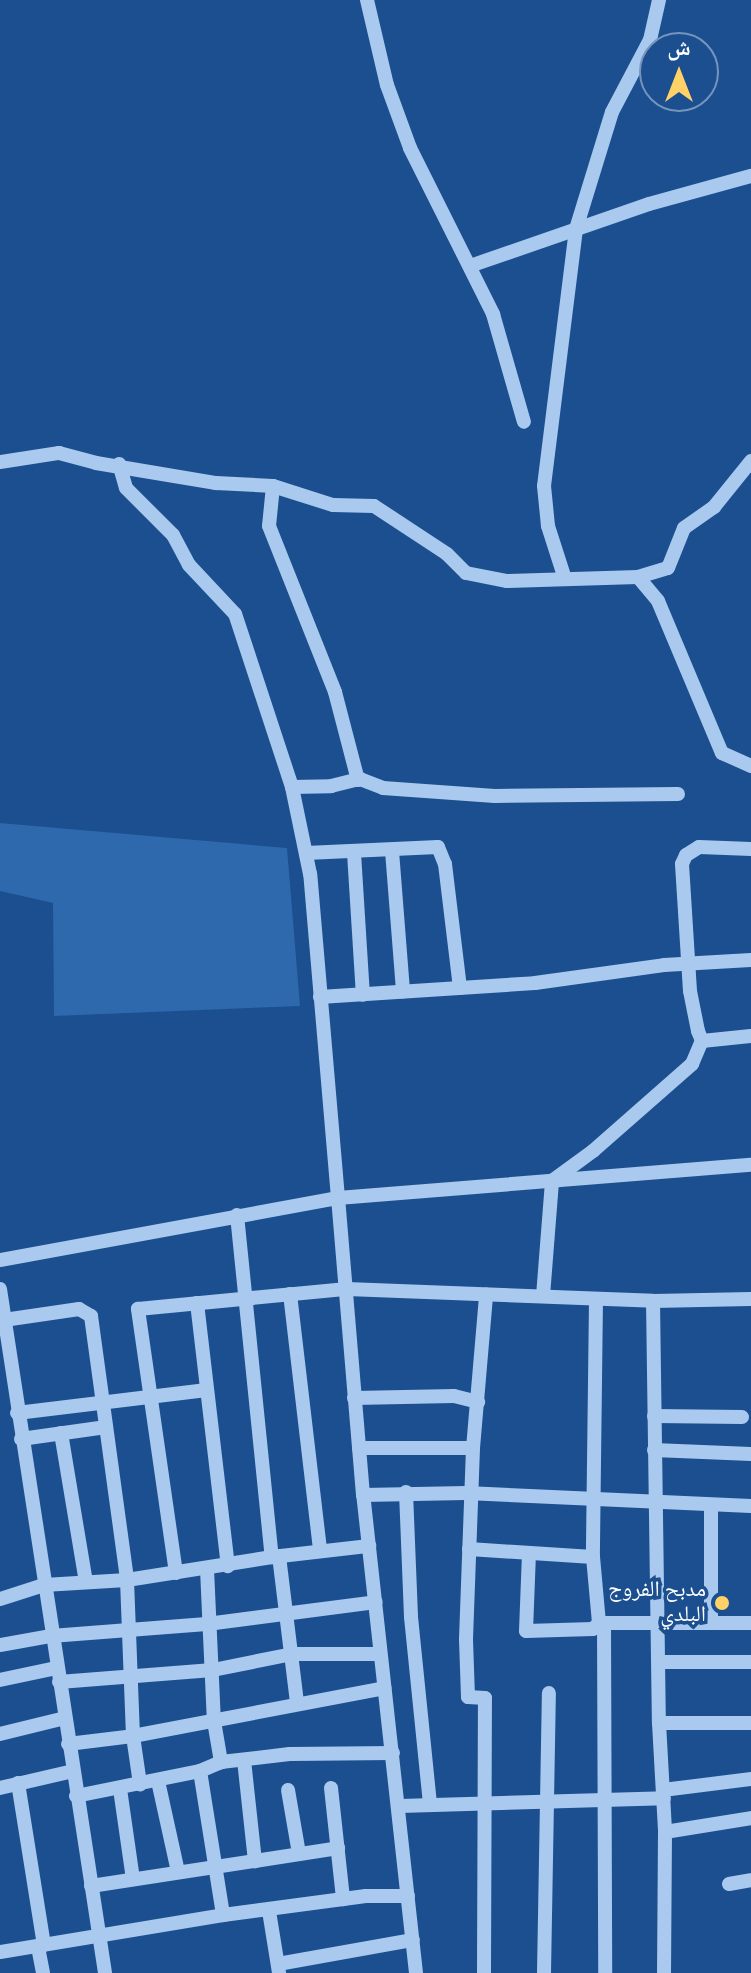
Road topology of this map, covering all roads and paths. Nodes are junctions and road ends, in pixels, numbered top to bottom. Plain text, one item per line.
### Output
1 (367, 0) edge
2 (659, 0) edge
3 (751, 176) edge
4 (576, 229) junction
5 (470, 266) junction
6 (524, 422) dead end
7 (751, 461) edge
8 (0, 462) edge
9 (119, 464) junction
10 (273, 486) junction
11 (638, 577) junction
12 (565, 579) junction
13 (751, 766) edge
14 (358, 780) junction
15 (292, 787) junction
16 (678, 794) dead end
17 (751, 849) edge
18 (392, 851) junction
19 (306, 853) junction
20 (354, 853) junction
21 (751, 960) edge
22 (689, 963) junction
23 (460, 988) junction
24 (403, 992) junction
25 (363, 995) junction
26 (320, 997) junction
27 (751, 1036) edge
28 (702, 1041) junction
29 (751, 1165) edge
30 (552, 1181) junction
31 (338, 1198) junction
32 (237, 1215) junction
33 (0, 1260) edge
34 (0, 1289) edge
35 (347, 1289) junction
36 (290, 1294) junction
37 (486, 1295) junction
38 (543, 1296) junction
39 (244, 1299) junction
40 (596, 1299) junction
41 (751, 1299) edge
42 (653, 1301) junction
43 (197, 1303) junction
44 (4, 1320) junction
45 (207, 1390) junction
46 (7, 1391) edge
47 (149, 1397) junction
48 (354, 1398) junction
49 (478, 1402) junction
50 (102, 1403) junction
51 (17, 1413) junction
52 (654, 1416) junction
53 (742, 1417) dead end
54 (106, 1427) junction
55 (61, 1433) junction
56 (21, 1439) junction
57 (359, 1448) junction
58 (473, 1448) junction
59 (654, 1450) junction
60 (751, 1454) edge
61 (406, 1492) junction
62 (473, 1493) junction
63 (363, 1495) junction
64 (595, 1501) junction
65 (655, 1503) junction
66 (711, 1505) junction
67 (751, 1506) edge
68 (369, 1546) junction
69 (469, 1549) junction
70 (320, 1550) junction
71 (529, 1553) junction
72 (275, 1556) junction
73 (593, 1557) junction
74 (228, 1566) junction
75 (207, 1569) junction
76 (176, 1573) junction
77 (127, 1580) junction
78 (86, 1582) junction
79 (44, 1585) junction
80 (0, 1599) edge
81 (376, 1602) junction
82 (286, 1611) junction
83 (602, 1623) junction
84 (657, 1623) junction
85 (711, 1623) junction
86 (751, 1623) edge
87 (207, 1624) junction
88 (129, 1631) junction
89 (51, 1636) junction
90 (0, 1645) edge
91 (292, 1654) junction
92 (380, 1654) junction
93 (659, 1662) junction
94 (751, 1662) edge
95 (213, 1670) junction
96 (57, 1675) junction
97 (130, 1678) junction
98 (0, 1680) edge
99 (384, 1688) junction
100 (549, 1693) dead end
101 (297, 1703) junction
102 (65, 1718) junction
103 (214, 1721) junction
104 (659, 1723) junction
105 (751, 1723) edge
106 (0, 1734) edge
107 (133, 1736) junction
108 (68, 1744) junction
109 (393, 1753) junction
110 (244, 1760) junction
111 (221, 1762) junction
112 (73, 1771) junction
113 (200, 1771) junction
114 (751, 1779) edge
115 (158, 1781) junction
116 (18, 1783) junction
117 (140, 1784) junction
118 (0, 1788) edge
119 (331, 1788) dead end
120 (120, 1789) junction
121 (288, 1790) dead end
122 (664, 1794) junction
123 (76, 1796) junction
124 (607, 1800) junction
125 (546, 1802) junction
126 (430, 1805) junction
127 (485, 1805) junction
128 (400, 1806) junction
129 (751, 1818) edge
130 (665, 1832) junction
131 (338, 1848) junction
132 (299, 1854) junction
133 (255, 1861) junction
134 (215, 1867) junction
135 (178, 1872) junction
136 (133, 1879) junction
137 (751, 1880) edge
138 (729, 1884) dead end
139 (91, 1886) junction
140 (408, 1896) junction
141 (343, 1899) junction
142 (269, 1911) junction
143 (223, 1915) junction
144 (98, 1933) junction
145 (413, 1940) junction
146 (41, 1946) junction
147 (0, 1952) edge
148 (278, 1968) edge
149 (43, 1973) edge
150 (105, 1973) edge
151 (416, 1973) edge
152 (484, 1973) edge
153 (544, 1973) edge
154 (605, 1973) edge
155 (664, 1973) edge

1 - 5 street
2 - 4 street
3 - 4 street
4 - 5 street
4 - 12 street
5 - 6 street
7 - 11 street
8 - 9 street
9 - 10 street
9 - 15 street
10 - 12 street
10 - 14 street
11 - 12 street
11 - 13 street
14 - 15 street
14 - 16 street
15 - 19 street
17 - 22 street
18 - 20 street
18 - 23 street
18 - 24 street
19 - 20 street
19 - 26 street
20 - 25 street
21 - 22 street
22 - 23 street
22 - 28 street
23 - 24 street
24 - 25 street
25 - 26 street
26 - 31 street
27 - 28 street
28 - 30 street
29 - 30 street
30 - 31 street
30 - 38 street
31 - 32 street
31 - 35 street
32 - 33 street
32 - 39 street
34 - 44 street
35 - 36 street
35 - 37 street
35 - 48 street
36 - 39 street
36 - 70 street
37 - 38 street
37 - 49 street
38 - 40 street
39 - 43 street
39 - 72 street
40 - 42 street
40 - 64 street
41 - 42 street
42 - 52 street
43 - 45 street
43 - 47 street
44 - 46 street
44 - 50 street
45 - 47 street
45 - 74 street
46 - 51 street
47 - 50 street
47 - 76 street
48 - 49 street
48 - 57 street
49 - 58 street
50 - 51 street
50 - 54 street
51 - 56 street
52 - 53 street
52 - 59 street
54 - 55 street
54 - 77 street
55 - 56 street
55 - 78 street
56 - 79 street
57 - 58 street
57 - 63 street
58 - 62 street
59 - 60 street
59 - 65 street
61 - 62 street
61 - 63 street
61 - 126 street
62 - 64 street
62 - 69 street
63 - 68 street
64 - 65 street
64 - 73 street
65 - 66 street
65 - 84 street
66 - 67 street
66 - 85 street
68 - 70 street
68 - 81 street
69 - 71 street
69 - 127 street
70 - 72 street
71 - 73 street
71 - 83 street
72 - 74 street
72 - 82 street
73 - 83 street
74 - 75 street
75 - 76 street
75 - 87 street
76 - 77 street
77 - 78 street
77 - 88 street
78 - 79 street
79 - 80 street
79 - 89 street
81 - 82 street
81 - 92 street
82 - 87 street
82 - 91 street
83 - 84 street
83 - 124 street
84 - 85 street
84 - 93 street
85 - 86 street
87 - 88 street
87 - 95 street
88 - 89 street
88 - 97 street
89 - 90 street
89 - 96 street
91 - 92 street
91 - 95 street
91 - 101 street
92 - 99 street
93 - 94 street
93 - 104 street
95 - 97 street
95 - 103 street
96 - 97 street
96 - 98 street
96 - 102 street
97 - 107 street
99 - 101 street
99 - 109 street
100 - 125 street
101 - 103 street
102 - 106 street
102 - 108 street
103 - 107 street
103 - 111 street
104 - 105 street
104 - 122 street
107 - 108 street
107 - 117 street
108 - 112 street
109 - 110 street
109 - 128 street
110 - 111 street
110 - 133 street
111 - 113 street
112 - 116 street
112 - 123 street
113 - 115 street
113 - 134 street
114 - 122 street
115 - 117 street
115 - 135 street
116 - 118 street
116 - 146 street
117 - 120 street
119 - 131 street
120 - 123 street
120 - 136 street
121 - 132 street
122 - 124 street
122 - 130 street
123 - 139 street
124 - 125 street
124 - 154 street
125 - 127 street
125 - 153 street
126 - 127 street
126 - 128 street
127 - 152 street
128 - 140 street
129 - 130 street
130 - 155 street
131 - 132 street
131 - 141 street
132 - 133 street
133 - 134 street
134 - 135 street
134 - 143 street
135 - 136 street
136 - 139 street
137 - 138 street
139 - 144 street
140 - 141 street
140 - 145 street
141 - 142 street
142 - 143 street
142 - 148 street
143 - 144 street
144 - 146 street
144 - 150 street
145 - 148 street
145 - 151 street
146 - 147 street
146 - 149 street

